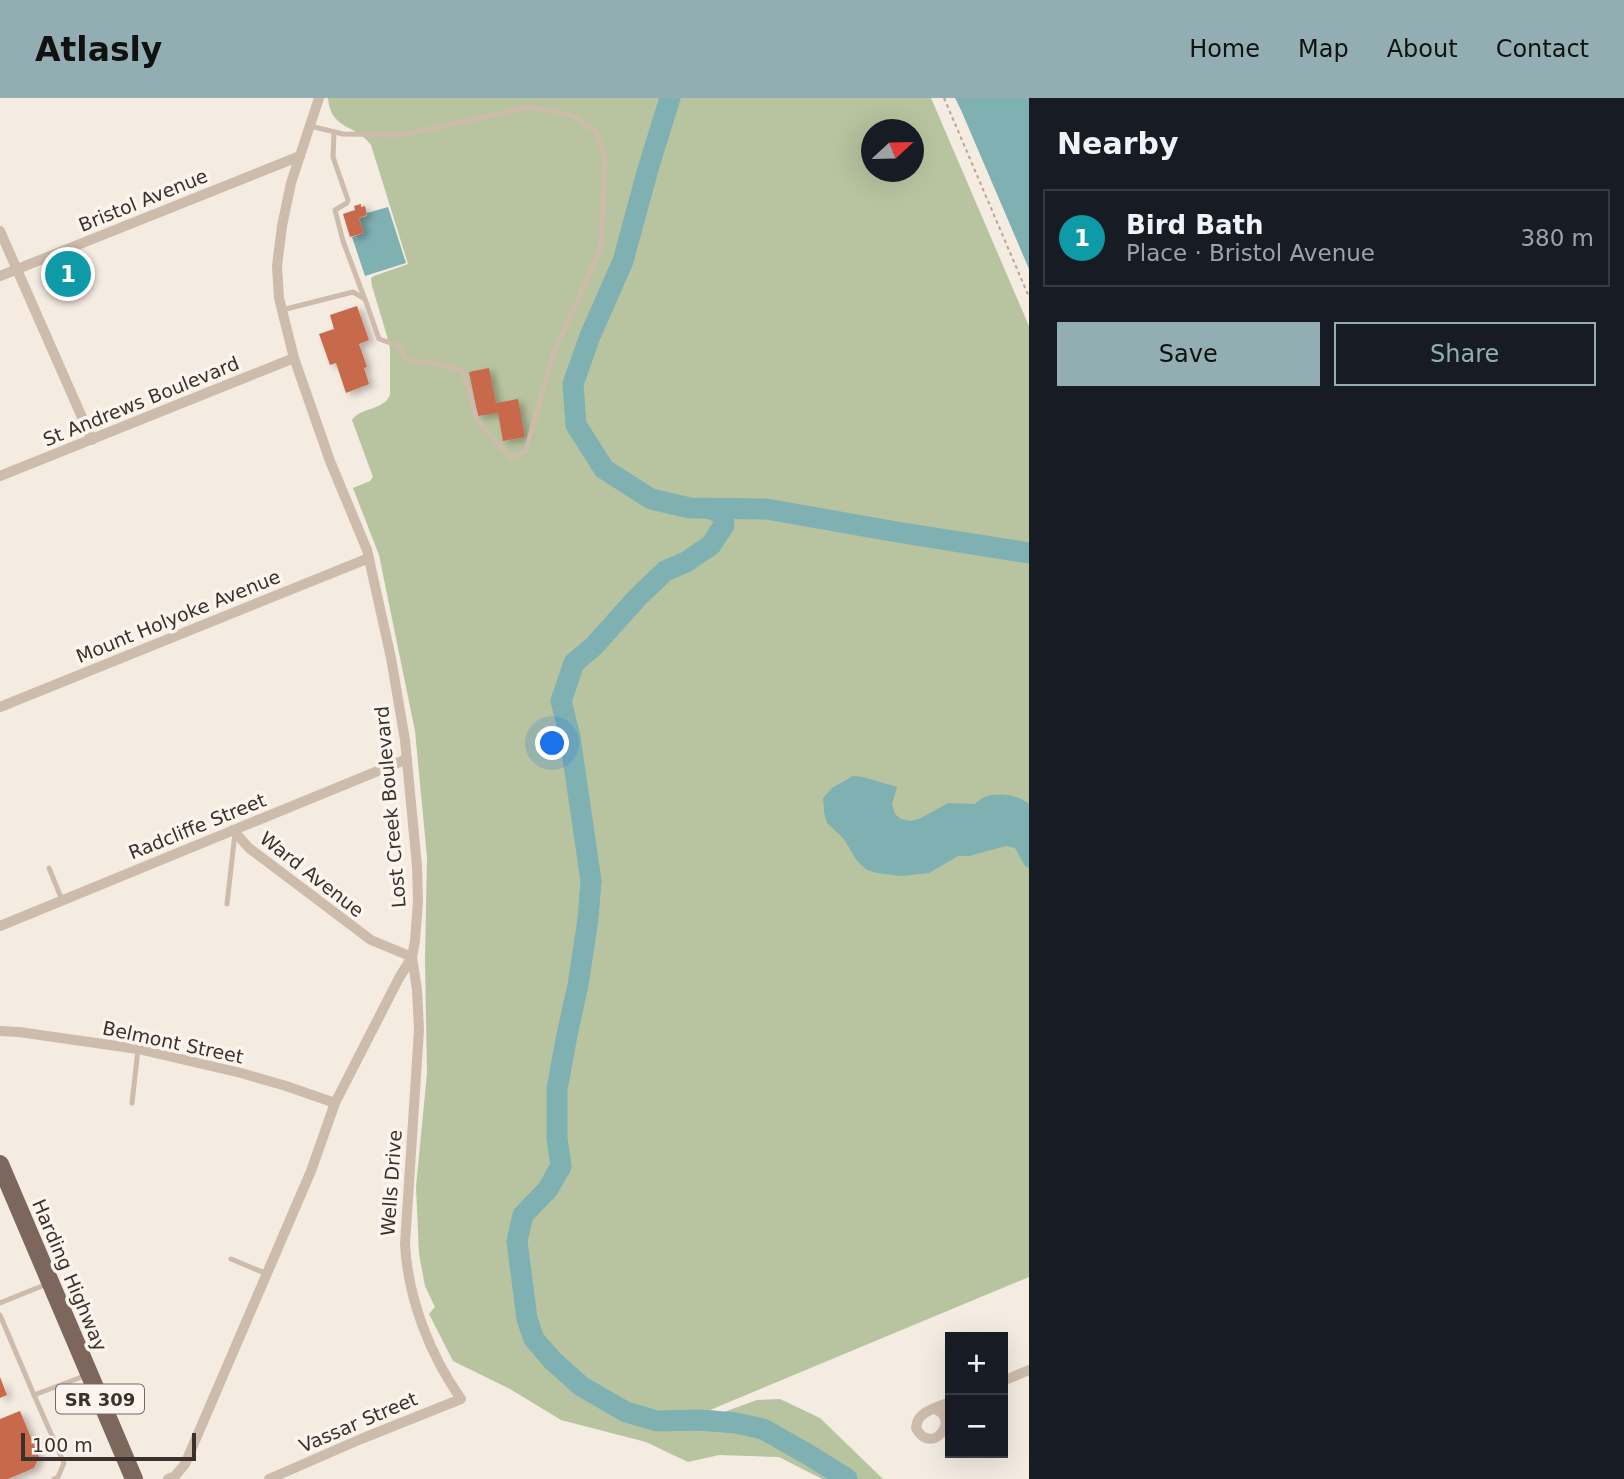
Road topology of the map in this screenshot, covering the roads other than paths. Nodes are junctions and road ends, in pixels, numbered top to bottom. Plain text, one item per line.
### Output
1 (319, 98) edge
2 (310, 126) junction
3 (334, 132) junction
4 (300, 156) junction
5 (0, 231) edge
6 (17, 269) junction
7 (0, 276) edge
8 (365, 299) junction
9 (281, 310) junction
10 (294, 358) junction
11 (92, 440) junction
12 (0, 476) edge
13 (369, 558) junction
14 (0, 707) edge
15 (407, 759) junction
16 (234, 832) junction
17 (49, 868) dead end
18 (62, 900) junction
19 (227, 904) dead end
20 (0, 926) edge
21 (412, 957) junction
22 (0, 1031) edge
23 (138, 1049) junction
24 (132, 1103) dead end
25 (335, 1103) junction
26 (1, 1170) edge
27 (231, 1259) dead end
28 (267, 1274) junction
29 (50, 1282) junction
30 (0, 1303) edge
31 (0, 1315) edge
32 (1029, 1370) edge
33 (89, 1374) junction
34 (1008, 1379) edge
35 (34, 1395) junction
36 (461, 1399) joint
37 (945, 1404) edge
38 (934, 1409) dead end
39 (176, 1478) edge
40 (54, 1479) edge
41 (134, 1479) edge
42 (269, 1479) edge

1 - 2 street, Lost Creek Boulevard
2 - 3 lane
2 - 4 street, Lost Creek Boulevard
3 - 8 lane
3 - 8 lane
4 - 6 street, Bristol Avenue
4 - 9 street, Lost Creek Boulevard
5 - 6 street
6 - 7 street, Bristol Avenue
6 - 11 street
8 - 9 lane
9 - 10 street, Lost Creek Boulevard
10 - 11 street, St Andrews Boulevard
10 - 13 street, Lost Creek Boulevard
11 - 12 street, St Andrews Boulevard
13 - 14 street, Mount Holyoke Avenue
13 - 15 street, Lost Creek Boulevard
15 - 16 street, Radcliffe Street
15 - 21 street, Lost Creek Boulevard
16 - 18 street, Radcliffe Street
16 - 19 lane
16 - 21 street, Ward Avenue
17 - 18 lane
18 - 20 street, Radcliffe Street
21 - 25 street, Lost Creek Boulevard
21 - 36 street, Wells Drive
22 - 23 street, Belmont Street
23 - 24 lane
23 - 25 street, Belmont Street
25 - 28 street, Lost Creek Boulevard
26 - 29 main road, Harding Highway / SR 309
27 - 28 lane
28 - 39 street, Lost Creek Boulevard
29 - 30 lane
29 - 33 main road, Harding Highway / SR 309
31 - 35 lane
32 - 34 street
33 - 35 lane
33 - 41 main road, Harding Highway / SR 309
35 - 40 lane
36 - 42 street, Vassar Street
37 - 38 street

